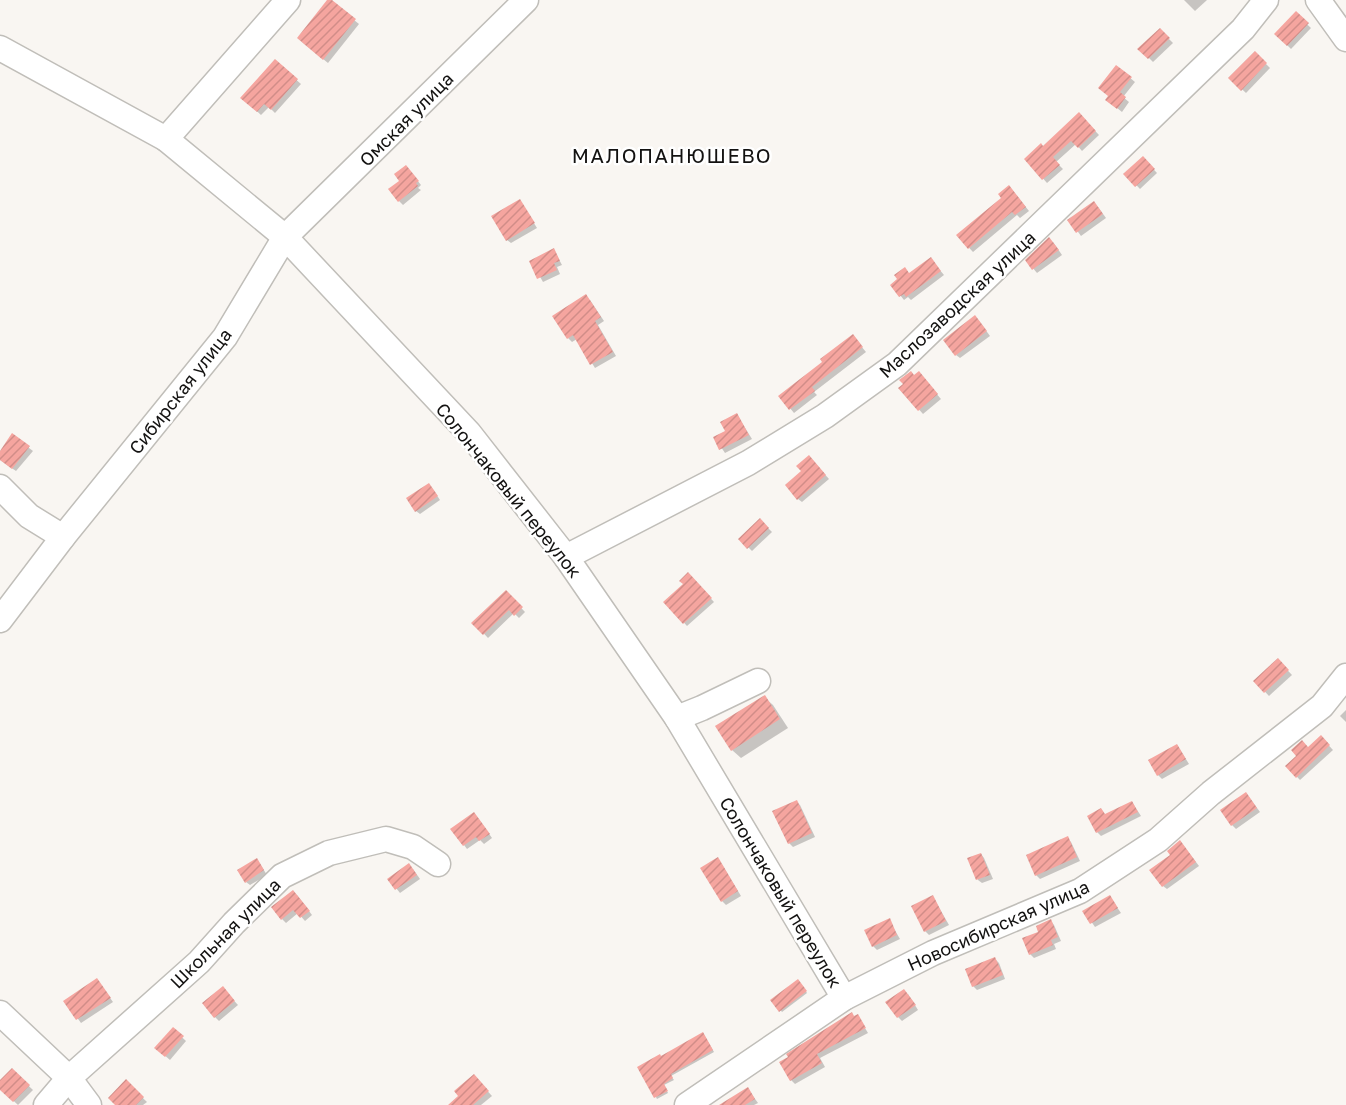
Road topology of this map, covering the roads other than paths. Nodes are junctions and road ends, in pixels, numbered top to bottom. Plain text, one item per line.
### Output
1 (288, 0) edge
2 (526, 0) edge
3 (1266, 0) edge
4 (1318, 0) edge
5 (1346, 39) edge
6 (0, 48) edge
7 (166, 139) junction
8 (285, 237) junction
9 (0, 487) edge
10 (63, 537) junction
11 (566, 557) junction
12 (0, 620) edge
13 (1346, 676) edge
14 (758, 681) dead end
15 (677, 718) junction
16 (438, 864) dead end
17 (844, 998) junction
18 (0, 1013) edge
19 (69, 1078) junction
20 (46, 1105) edge
21 (89, 1105) edge
22 (687, 1105) edge

1 - 7 street
2 - 8 street, Омская улица
3 - 11 street, Маслозаводская улица
4 - 5 street
6 - 7 street, Солончаковый переулок
7 - 8 street, Солончаковый переулок
8 - 10 street, Сибирская улица
8 - 11 street, Солончаковый переулок
9 - 10 street
10 - 12 street, Сибирская улица
11 - 15 street, Солончаковый переулок
13 - 17 street, Новосибирская улица
14 - 15 street
15 - 17 street, Солончаковый переулок
16 - 19 street, Школьная улица
17 - 22 street, Новосибирская улица
18 - 19 street
19 - 20 street, Школьная улица
19 - 21 street

